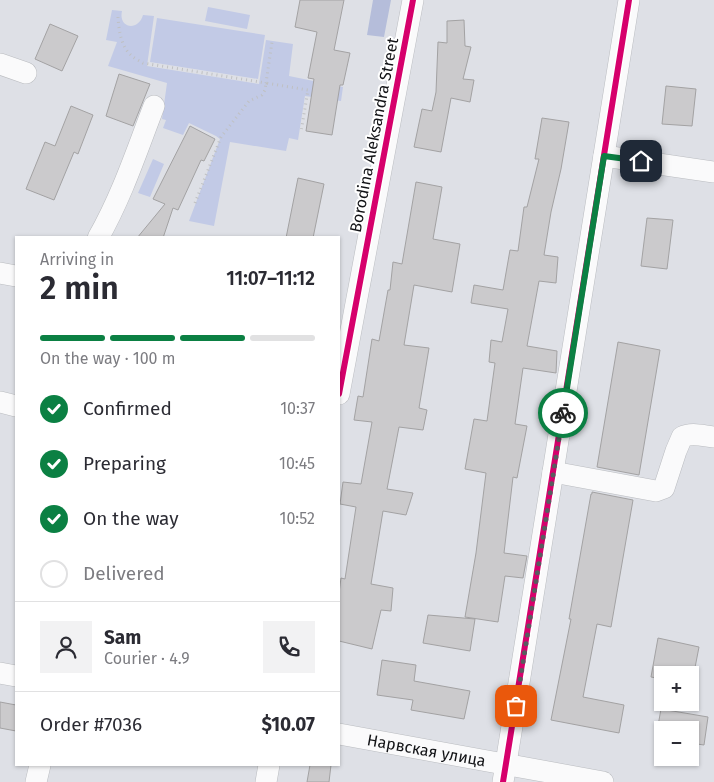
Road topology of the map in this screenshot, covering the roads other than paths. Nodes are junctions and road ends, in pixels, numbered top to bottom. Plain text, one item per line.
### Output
1 (413, 0) edge
2 (629, 0) edge
3 (0, 64) edge
4 (26, 73) dead end
5 (154, 106) dead end
6 (604, 156) junction
7 (714, 172) edge
8 (99, 236) edge
9 (0, 273) edge
10 (15, 276) edge
11 (340, 389) edge
12 (0, 402) edge
13 (15, 406) edge
14 (714, 437) edge
15 (553, 472) junction
16 (0, 673) edge
17 (15, 676) edge
18 (340, 734) edge
19 (40, 766) edge
20 (269, 766) edge
21 (505, 773) edge
22 (36, 782) edge
23 (266, 782) edge
24 (603, 782) edge

1 - 11 street, Borodina Aleksandra Street
2 - 6 street
3 - 4 street
5 - 8 street
6 - 7 street
6 - 15 street
9 - 10 street
12 - 13 street
14 - 15 street
15 - 21 street
16 - 17 street
18 - 21 street, Нарвская улица
19 - 22 street
20 - 23 street
21 - 24 street, Нарвская улица

